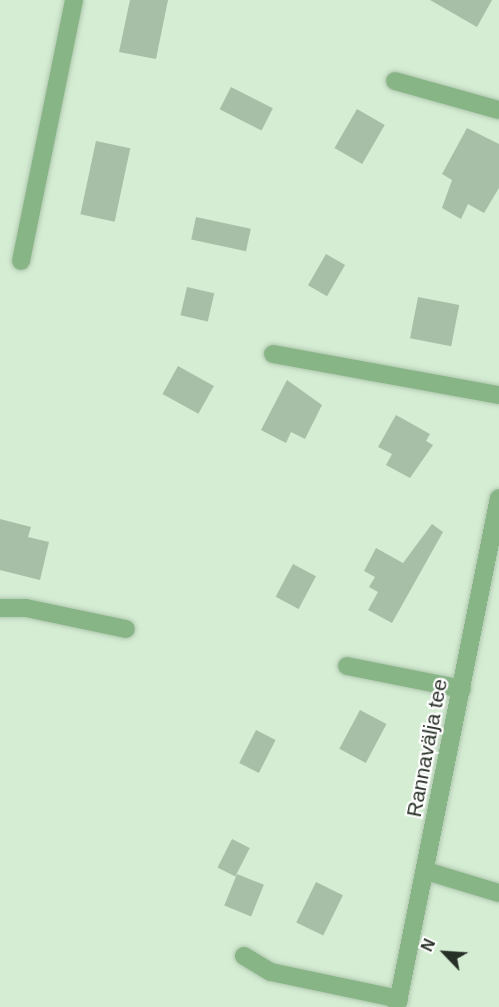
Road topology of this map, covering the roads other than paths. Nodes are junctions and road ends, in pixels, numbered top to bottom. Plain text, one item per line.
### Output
1 (74, 0) edge
2 (395, 81) dead end
3 (499, 110) edge
4 (21, 261) dead end
5 (273, 354) dead end
6 (499, 395) edge
7 (499, 498) edge
8 (0, 608) edge
9 (126, 629) dead end
10 (347, 666) dead end
11 (462, 689) junction
12 (426, 871) junction
13 (499, 893) edge
14 (244, 956) dead end
15 (398, 1003) edge

1 - 4 street
2 - 3 street
5 - 6 street
7 - 11 street, Rannavälja tee
8 - 9 street
10 - 11 street
11 - 12 street, Rannavälja tee
12 - 13 street
12 - 15 street, Rannavälja tee
14 - 15 street

